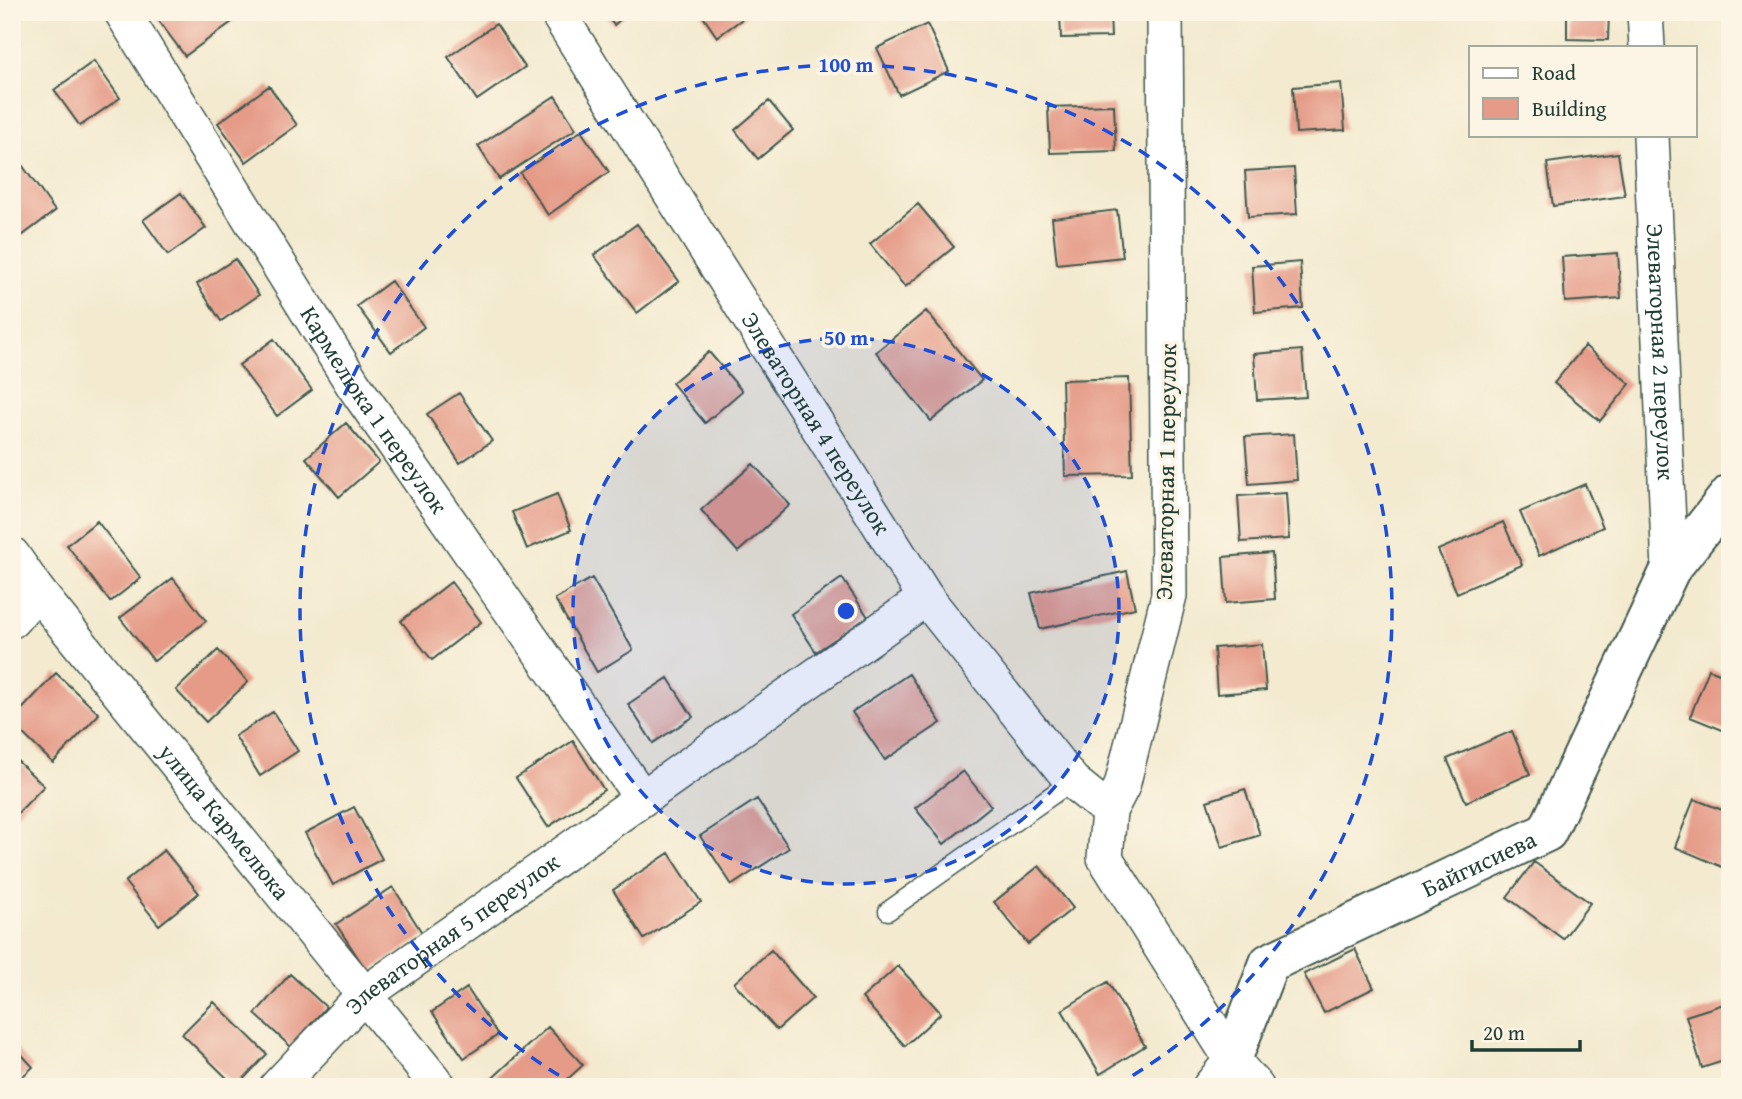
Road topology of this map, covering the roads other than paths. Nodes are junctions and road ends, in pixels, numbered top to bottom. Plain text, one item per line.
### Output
1 (122, 12) edge
2 (557, 12) edge
3 (1165, 12) edge
4 (1645, 12) edge
5 (1647, 46) edge
6 (1651, 136) edge
7 (1730, 494) edge
8 (12, 555) edge
9 (1670, 570) junction
10 (37, 592) junction
11 (926, 598) junction
12 (12, 620) edge
13 (1072, 780) junction
14 (642, 798) junction
15 (1109, 811) junction
16 (888, 911) dead end
17 (365, 995) junction
18 (1233, 1078) edge
19 (277, 1087) edge
20 (439, 1087) edge

1 - 14 street, Кармелюка 1 переулок
2 - 11 street, Элеваторная 4 переулок
3 - 15 street, Элеваторная 1 переулок
4 - 5 street
6 - 9 street, Элеваторная 2 переулок
7 - 9 street, Байгисиева
8 - 10 street, улица Кармелюка
9 - 18 street, Байгисиева
10 - 12 street
10 - 17 street, улица Кармелюка
11 - 13 street, Элеваторная 4 переулок
11 - 14 street, Элеваторная 5 переулок
13 - 15 street, Элеваторная 4 переулок
13 - 16 lane
14 - 17 street, Элеваторная 5 переулок
15 - 18 street, Элеваторная 1 переулок
17 - 19 street, Элеваторная 5 переулок
17 - 20 street, улица Кармелюка

